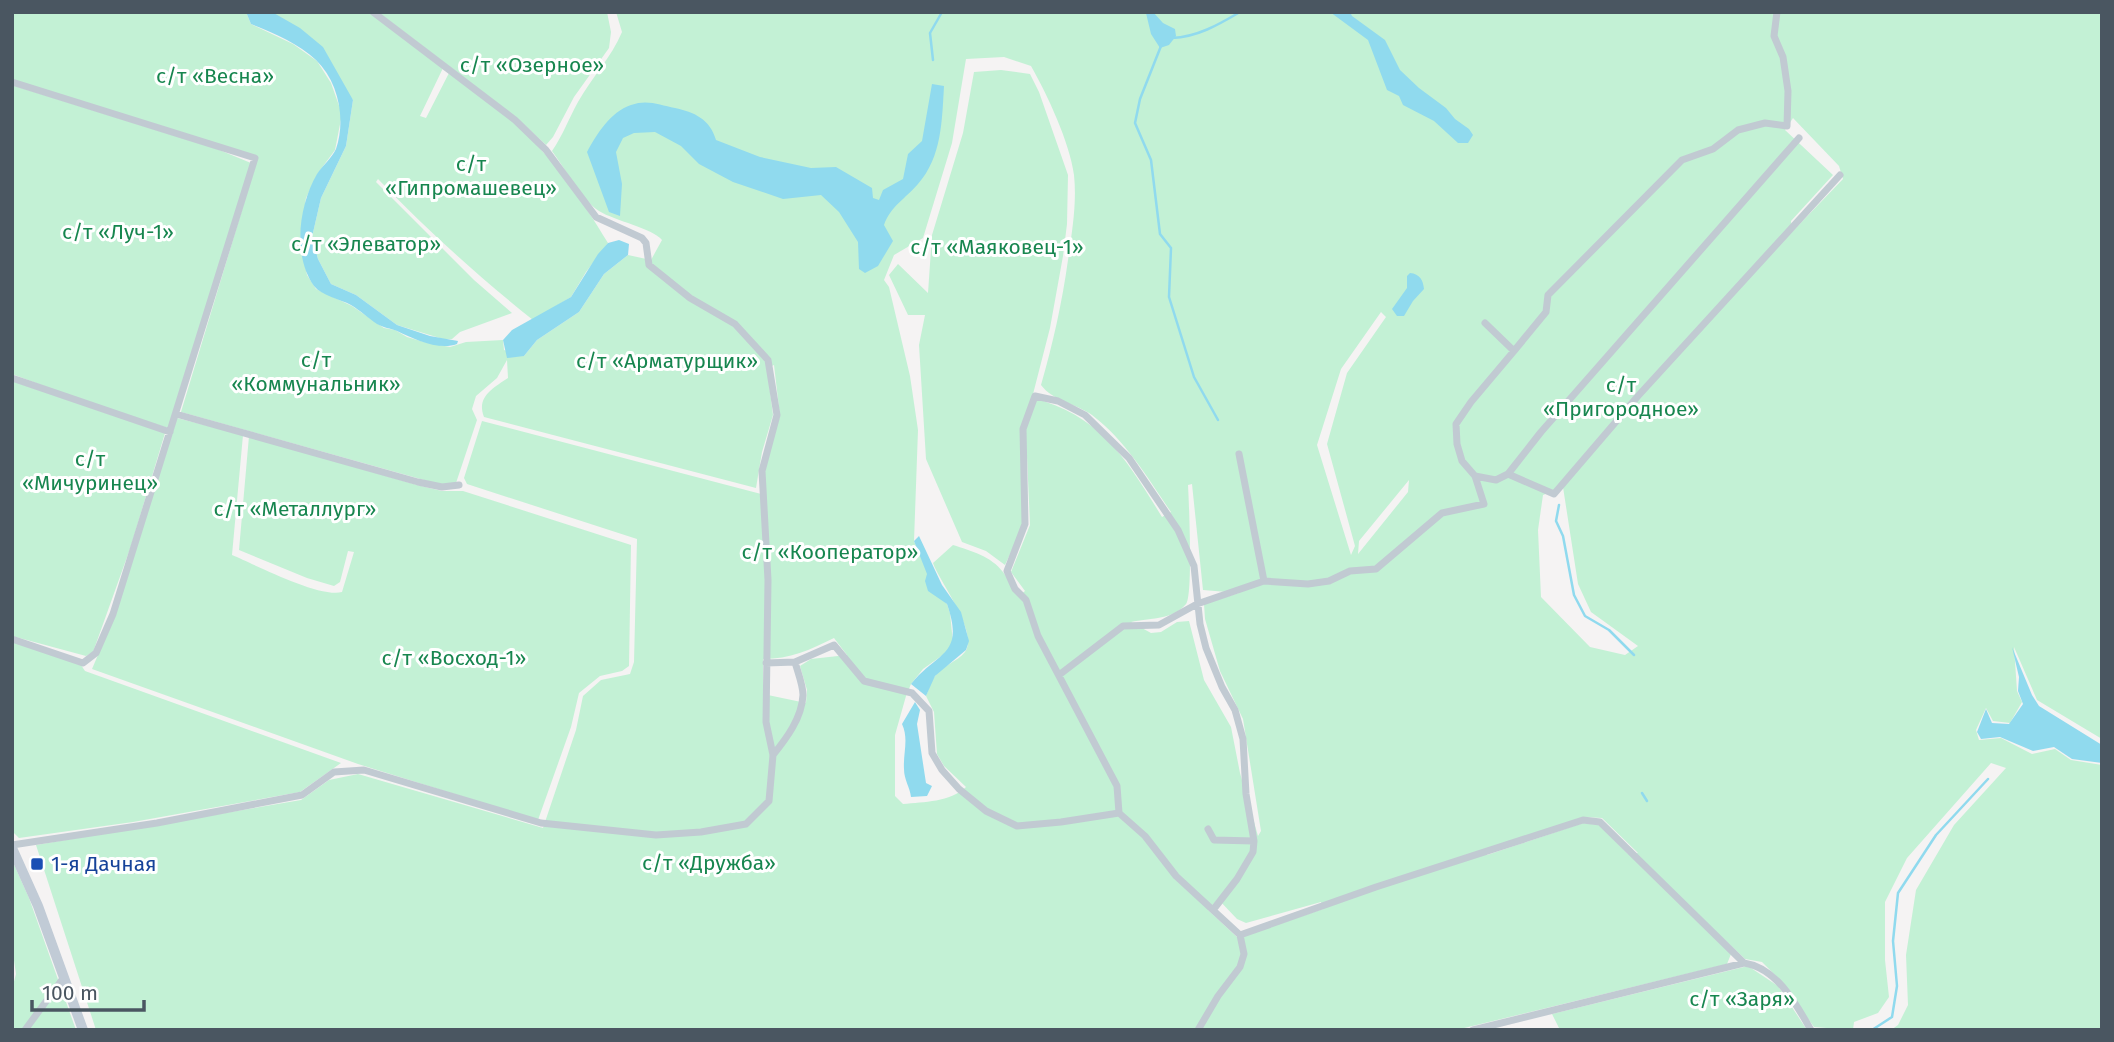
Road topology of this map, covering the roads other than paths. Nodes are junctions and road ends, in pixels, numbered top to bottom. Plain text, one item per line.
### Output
1 (373, 12) edge
2 (1777, 12) edge
3 (12, 82) edge
4 (1799, 138) dead end
5 (1840, 175) dead end
6 (1485, 323) dead end
7 (1514, 351) junction
8 (12, 378) edge
9 (176, 414) junction
10 (170, 432) junction
11 (1238, 454) dead end
12 (1508, 474) junction
13 (1475, 476) junction
14 (459, 485) dead end
15 (1264, 581) junction
16 (1197, 604) junction
17 (12, 639) edge
18 (766, 663) junction
19 (795, 663) junction
20 (1059, 675) junction
21 (773, 755) junction
22 (1119, 813) junction
23 (1208, 829) dead end
24 (1254, 841) junction
25 (12, 846) edge
26 (1213, 910) junction
27 (1240, 935) junction
28 (1744, 963) junction
29 (65, 976) junction
30 (25, 1030) edge
31 (83, 1030) edge
32 (1198, 1030) edge
33 (1473, 1030) edge
34 (1811, 1030) edge

1 - 18 street
2 - 7 street
3 - 9 street
4 - 12 street
5 - 12 street
6 - 7 street
7 - 13 street
8 - 10 street
9 - 10 street
9 - 14 street
10 - 17 street
11 - 15 street
12 - 13 street
13 - 15 street
15 - 16 street
16 - 20 street
16 - 20 street
16 - 24 street
18 - 19 street
18 - 21 street
19 - 21 street
19 - 22 street
20 - 22 street
21 - 25 street
22 - 26 street
23 - 24 street
24 - 26 street
25 - 29 main road
26 - 27 street
27 - 28 street
27 - 32 street
28 - 33 street
28 - 34 street
29 - 30 street
29 - 31 main road

